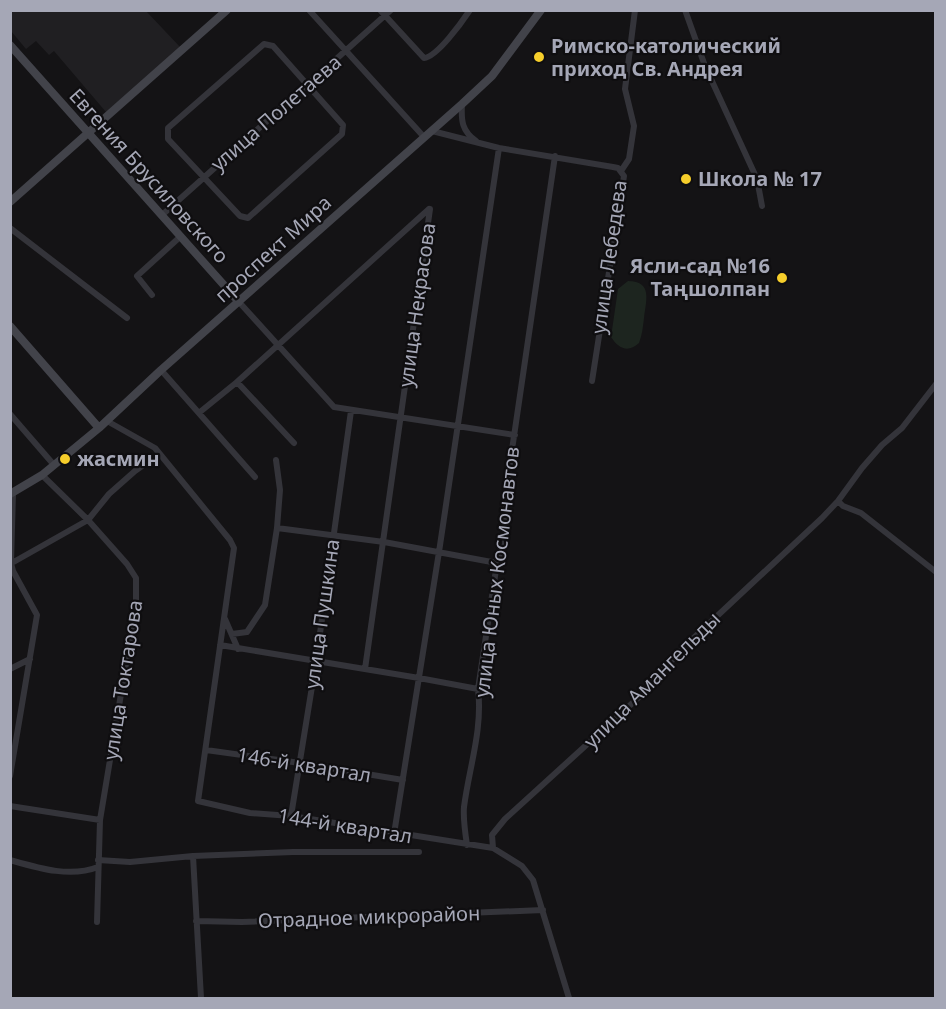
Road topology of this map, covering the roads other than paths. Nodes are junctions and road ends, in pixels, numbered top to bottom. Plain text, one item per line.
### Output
1 (227, 10) edge
2 (309, 10) edge
3 (380, 10) edge
4 (391, 10) edge
5 (470, 10) edge
6 (541, 10) edge
7 (635, 10) edge
8 (685, 10) edge
9 (385, 17) junction
10 (10, 45) edge
11 (347, 51) junction
12 (307, 85) junction
13 (462, 104) junction
14 (432, 131) junction
15 (88, 133) junction
16 (424, 137) junction
17 (479, 143) junction
18 (499, 148) junction
19 (555, 156) junction
20 (621, 171) junction
21 (203, 178) junction
22 (10, 202) edge
23 (762, 206) dead end
24 (162, 215) junction
25 (10, 228) edge
26 (181, 236) junction
27 (152, 295) dead end
28 (239, 302) junction
29 (127, 318) dead end
30 (10, 326) edge
31 (278, 344) junction
32 (161, 370) junction
33 (592, 381) dead end
34 (237, 382) junction
35 (936, 384) edge
36 (351, 411) junction
37 (200, 412) junction
38 (10, 414) edge
39 (402, 418) junction
40 (107, 421) junction
41 (457, 426) junction
42 (99, 428) junction
43 (515, 435) junction
44 (294, 443) dead end
45 (159, 454) junction
46 (276, 460) dead end
47 (54, 465) junction
48 (42, 475) junction
49 (255, 477) dead end
50 (12, 493) edge
51 (838, 501) junction
52 (88, 520) junction
53 (277, 528) junction
54 (333, 536) junction
55 (384, 542) junction
56 (439, 552) junction
57 (11, 563) edge
58 (497, 563) junction
59 (936, 572) edge
60 (224, 617) junction
61 (232, 634) junction
62 (220, 645) junction
63 (238, 649) junction
64 (30, 658) junction
65 (316, 662) junction
66 (10, 669) edge
67 (365, 669) junction
68 (419, 678) junction
69 (478, 689) junction
70 (206, 750) junction
71 (300, 763) junction
72 (10, 776) edge
73 (403, 780) junction
74 (10, 806) edge
75 (291, 816) junction
76 (100, 820) junction
77 (394, 834) junction
78 (467, 845) junction
79 (493, 848) junction
80 (419, 852) dead end
81 (193, 856) junction
82 (10, 860) edge
83 (98, 864) junction
84 (543, 910) junction
85 (196, 921) junction
86 (97, 922) dead end
87 (201, 999) edge
88 (569, 999) edge

1 - 15 street
2 - 11 street
3 - 9 street
4 - 9 street, улица Полетаева
5 - 9 street
6 - 13 street, проспект Мира
7 - 20 street
8 - 23 street
9 - 11 street, улица Полетаева
10 - 15 street, Евгения Брусиловского
11 - 12 street, улица Полетаева
11 - 16 street
12 - 21 street, улица Полетаева
12 - 21 street
12 - 21 street
13 - 14 street, проспект Мира
13 - 17 street
14 - 16 street, проспект Мира
14 - 17 street, улица Лебедева
15 - 22 street
15 - 24 street, Евгения Брусиловского
16 - 28 street, проспект Мира
17 - 18 street, улица Лебедева
18 - 19 street, улица Лебедева
18 - 41 street
19 - 20 street, улица Лебедева
19 - 43 street, улица Юных Космонавтов
20 - 33 street, улица Лебедева
21 - 24 street, улица Полетаева
24 - 26 street, Евгения Брусиловского
25 - 29 street
26 - 27 street
26 - 28 street, Евгения Брусиловского
28 - 31 street, Евгения Брусиловского
28 - 32 street, проспект Мира
30 - 42 street
31 - 34 street, улица Некрасова
31 - 36 street, Евгения Брусиловского
31 - 39 street, улица Некрасова
32 - 37 street
32 - 40 street, проспект Мира
34 - 37 street, улица Некрасова
34 - 44 street
35 - 51 street, улица Амангельды
36 - 39 street, Евгения Брусиловского
36 - 54 street, улица Пушкина
37 - 49 street
38 - 47 street
39 - 41 street, Евгения Брусиловского
39 - 55 street, улица Некрасова
40 - 42 street, проспект Мира
40 - 45 street
41 - 43 street, Евгения Брусиловского
41 - 56 street
42 - 47 street, проспект Мира
43 - 58 street, улица Юных Космонавтов
45 - 52 street
45 - 60 street
46 - 53 street
47 - 48 street, проспект Мира
48 - 50 street, проспект Мира
48 - 52 street, улица Токтарова
50 - 57 street
51 - 59 street
51 - 79 street, улица Амангельды
52 - 57 street
52 - 76 street, улица Токтарова
53 - 54 street
53 - 61 street
54 - 55 street
54 - 65 street, улица Пушкина
55 - 56 street
55 - 67 street, улица Некрасова
56 - 58 street
56 - 68 street
57 - 64 street
58 - 69 street, улица Юных Космонавтов
60 - 61 street
60 - 62 street
61 - 63 street
62 - 63 street
62 - 70 street
63 - 65 street
64 - 66 street
64 - 72 street
65 - 67 street
65 - 71 street, улица Пушкина
67 - 68 street
68 - 69 street
68 - 73 street
69 - 78 street, улица Юных Космонавтов
70 - 71 street, 146-й квартал
70 - 75 street, 144-й квартал
71 - 73 street, 146-й квартал
71 - 75 street, улица Пушкина
73 - 77 street
74 - 76 street
75 - 77 street, 144-й квартал
76 - 83 street, улица Токтарова
77 - 78 street, 144-й квартал
78 - 79 street, 144-й квартал
79 - 84 street
80 - 81 street
81 - 83 street
81 - 85 street
82 - 83 street
83 - 86 street, улица Токтарова
84 - 85 street, Отрадное микрорайон
84 - 88 street
85 - 87 street

